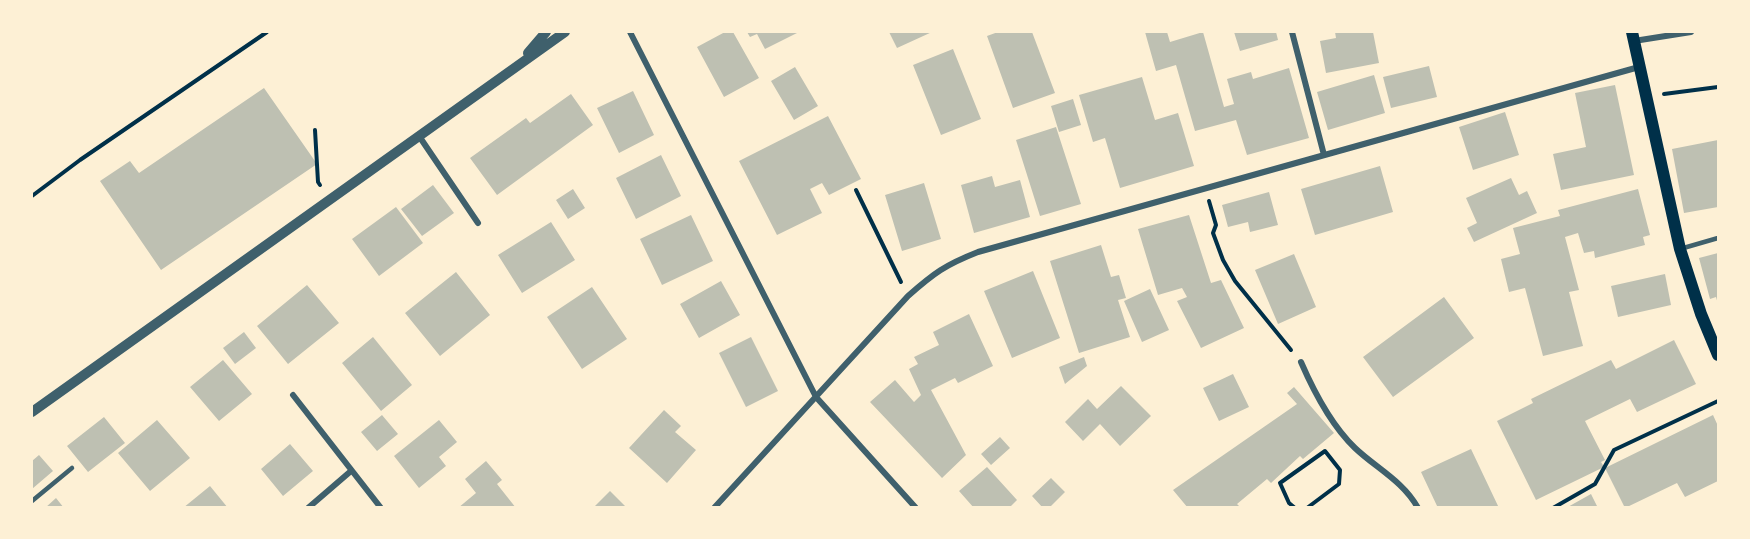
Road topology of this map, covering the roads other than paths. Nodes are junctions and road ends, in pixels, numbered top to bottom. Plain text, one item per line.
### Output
1 (546, 32) edge
2 (565, 32) edge
3 (630, 32) edge
4 (1292, 32) edge
5 (1691, 32) edge
6 (1633, 36) edge
7 (518, 64) junction
8 (1639, 67) junction
9 (419, 136) junction
10 (1324, 156) junction
11 (478, 223) dead end
12 (1719, 238) edge
13 (1680, 249) junction
14 (1719, 355) edge
15 (1301, 362) road end
16 (293, 395) dead end
17 (816, 397) junction
18 (32, 412) edge
19 (72, 468) dead end
20 (351, 471) junction
21 (32, 501) edge
22 (308, 507) edge
23 (381, 507) edge
24 (714, 507) edge
25 (916, 507) edge
26 (1418, 507) edge

1 - 7 street
2 - 7 street
3 - 17 street
4 - 10 street
5 - 6 street
6 - 8 main road
7 - 9 street
8 - 10 street
8 - 13 main road
9 - 11 street
9 - 18 street
10 - 17 street
12 - 13 lane
13 - 14 main road
15 - 26 street
16 - 20 street
17 - 24 street
17 - 25 street
19 - 21 lane
20 - 22 street
20 - 23 street

